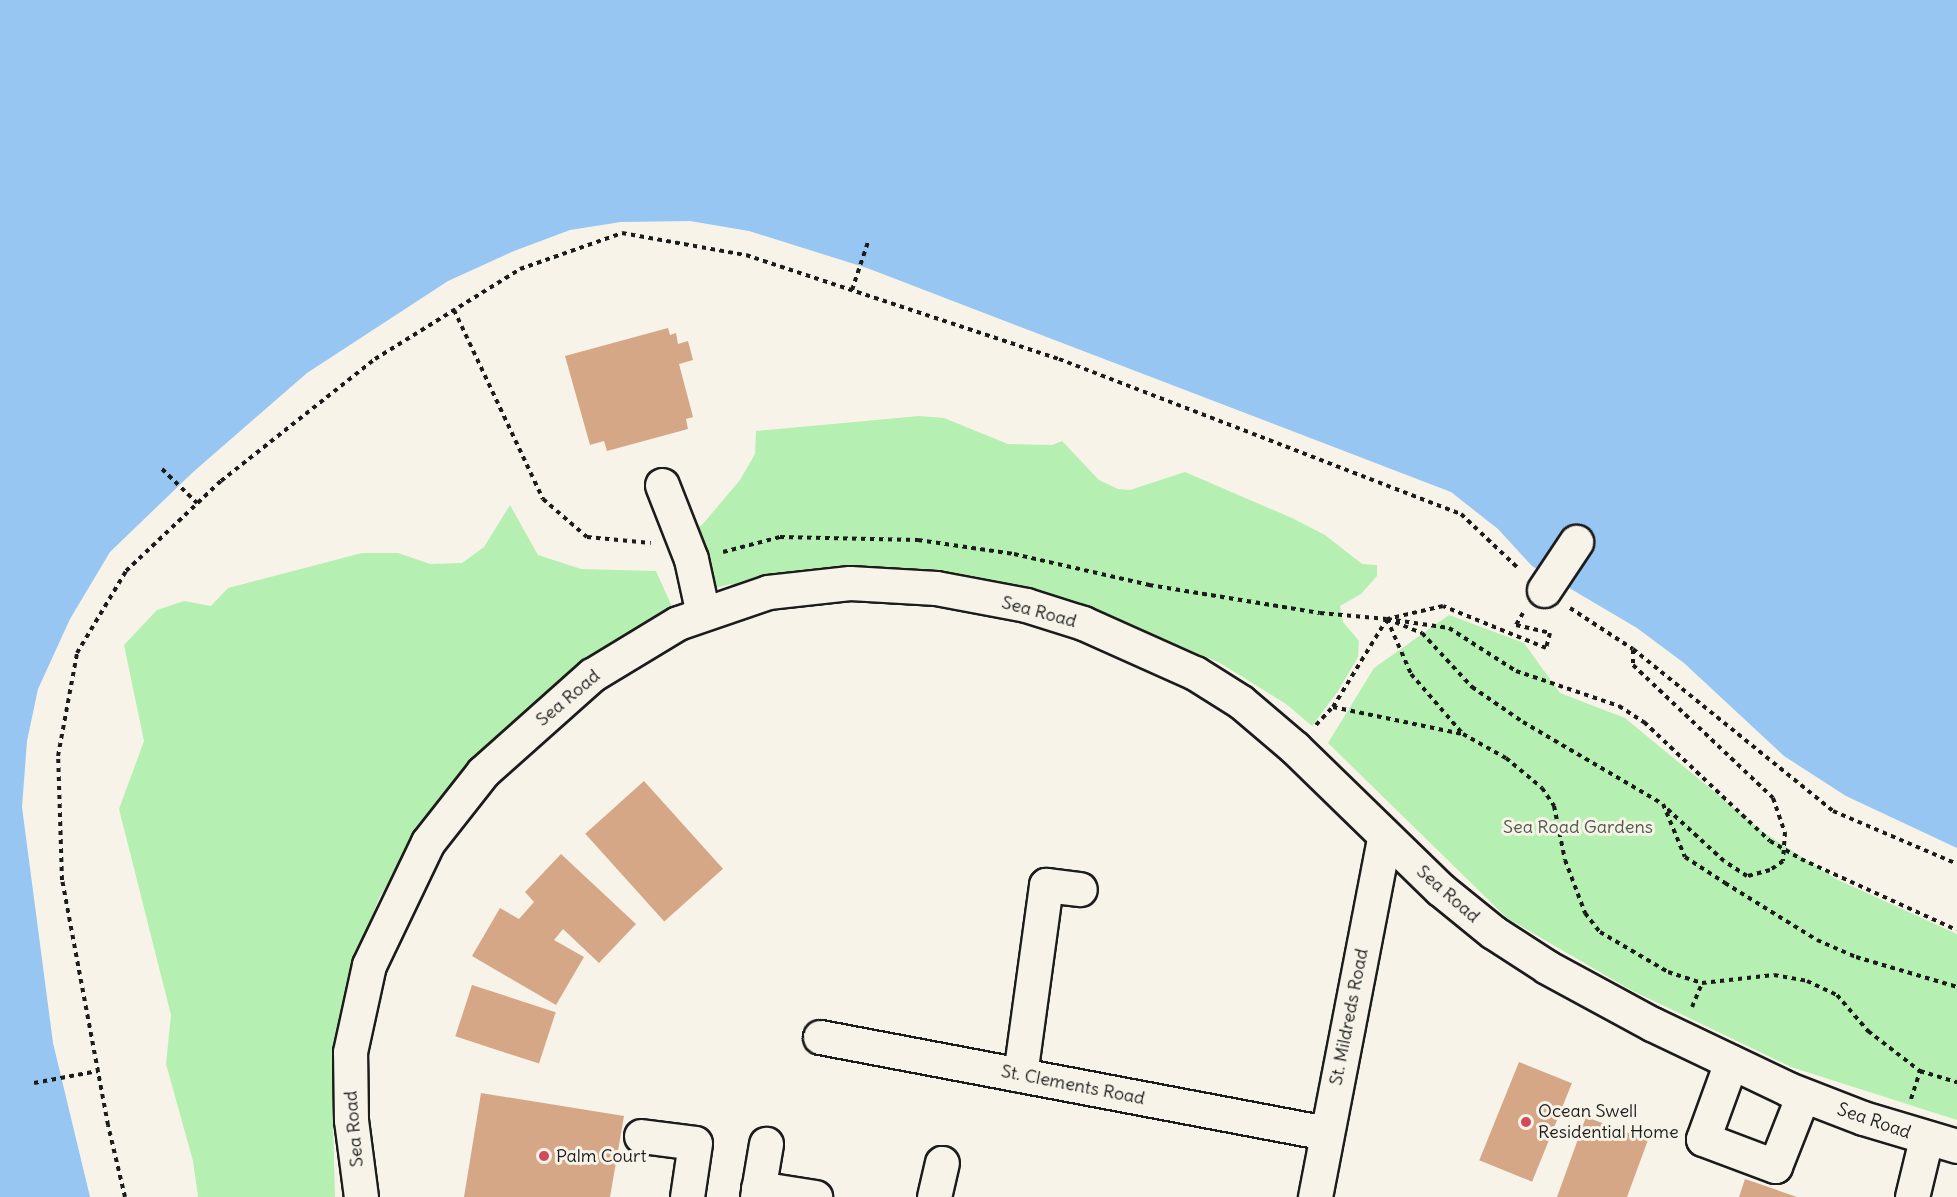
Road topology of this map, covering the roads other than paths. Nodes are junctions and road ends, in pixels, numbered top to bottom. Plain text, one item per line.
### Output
1 (662, 485) dead end
2 (1576, 542) dead end
3 (1544, 590) dead end
4 (703, 614) junction
5 (1384, 837) junction
6 (1080, 889) dead end
7 (820, 1037) dead end
8 (1731, 1062) junction
9 (1020, 1075) junction
10 (1803, 1095) junction
11 (1326, 1133) junction
12 (641, 1136) dead end
13 (1926, 1139) junction
14 (766, 1144) dead end
15 (1957, 1146) edge
16 (942, 1163) dead end
17 (757, 1192) edge
18 (361, 1197) edge
19 (687, 1197) edge
20 (815, 1197) edge
21 (934, 1197) edge
22 (1315, 1197) edge
23 (1912, 1197) edge

1 - 4 street
2 - 3 street
4 - 5 street, Sea Road
4 - 18 street, Sea Road
5 - 8 street, Sea Road
5 - 11 street, St. Mildreds Road
6 - 9 street
7 - 9 street, St. Clements Road
8 - 10 street, Sea Road
8 - 10 street
9 - 11 street, St. Clements Road
10 - 13 street, Sea Road
11 - 22 street, St. Mildreds Road
12 - 19 street
13 - 15 street, Sea Road
13 - 23 street
14 - 17 street
16 - 21 street
17 - 20 street

